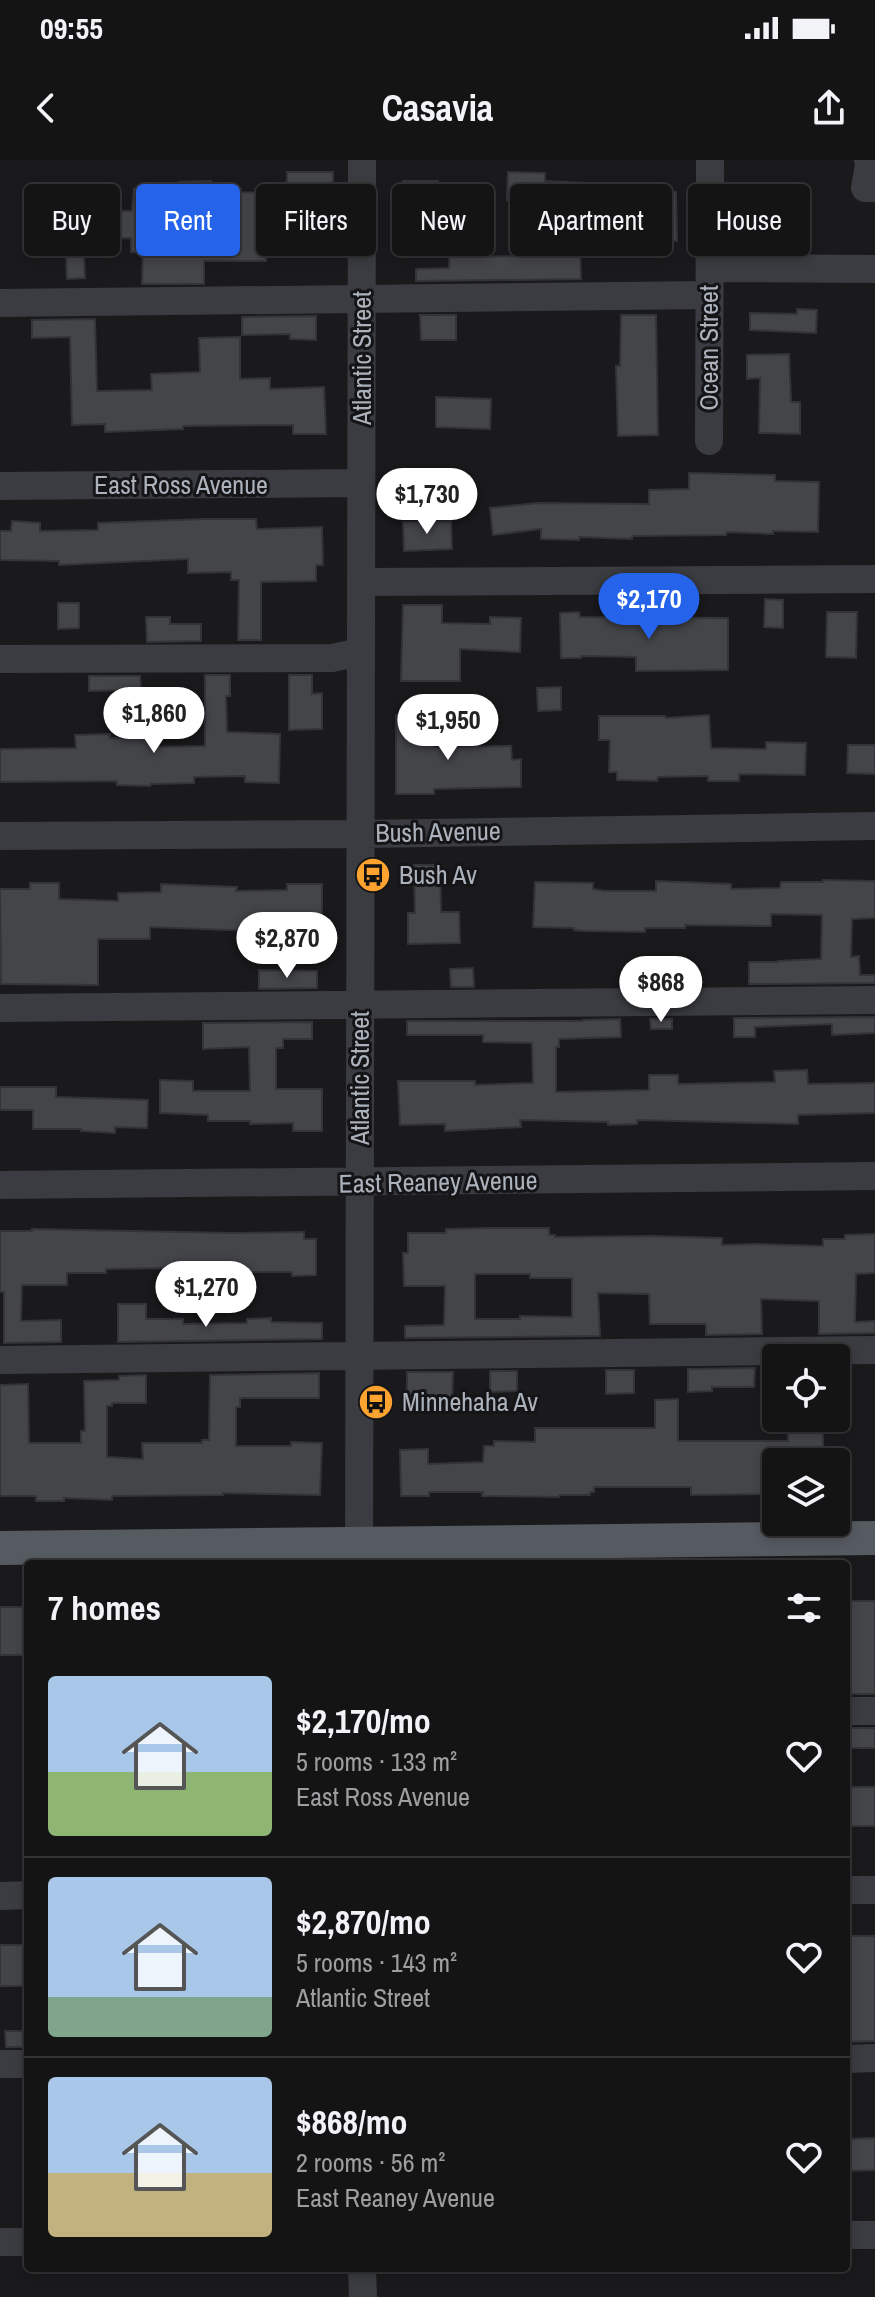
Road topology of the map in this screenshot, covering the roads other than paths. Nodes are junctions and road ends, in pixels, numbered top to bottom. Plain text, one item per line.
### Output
1 (362, 160) edge
2 (710, 160) edge
3 (868, 160) edge
4 (875, 188) edge
5 (875, 269) edge
6 (710, 281) junction
7 (362, 299) junction
8 (0, 303) edge
9 (709, 441) dead end
10 (361, 483) junction
11 (0, 486) edge
12 (875, 579) edge
13 (361, 582) junction
14 (361, 652) junction
15 (0, 659) edge
16 (875, 826) edge
17 (361, 834) junction
18 (0, 836) edge
19 (875, 1000) edge
20 (361, 1005) junction
21 (0, 1008) edge
22 (875, 1176) edge
23 (360, 1182) junction
24 (0, 1185) edge
25 (875, 1350) edge
26 (360, 1356) junction
27 (0, 1360) edge
28 (875, 1538) edge
29 (0, 1548) edge
30 (359, 1555) edge
31 (850, 1711) edge
32 (875, 1711) edge
33 (850, 1890) edge
34 (875, 1890) edge
35 (24, 1895) edge
36 (0, 1896) edge
37 (875, 2058) edge
38 (850, 2059) edge
39 (0, 2064) edge
40 (24, 2064) edge
41 (850, 2235) edge
42 (875, 2235) edge
43 (0, 2242) edge
44 (24, 2242) edge
45 (362, 2272) edge
46 (363, 2297) edge

1 - 7 street, Atlantic Street
2 - 6 street, Ocean Street
3 - 4 street
5 - 6 street
6 - 7 street
6 - 9 street, Ocean Street
7 - 8 street
7 - 10 street, Atlantic Street
10 - 11 street, East Ross Avenue
10 - 13 street, Atlantic Street
12 - 13 street
13 - 14 street, Atlantic Street
14 - 15 street
14 - 17 street, Atlantic Street
16 - 17 street, Bush Avenue
17 - 18 street, Bush Avenue
17 - 20 street, Atlantic Street
19 - 20 street
20 - 21 street
20 - 23 street, Atlantic Street
22 - 23 street, East Reaney Avenue
23 - 24 street, East Reaney Avenue
23 - 26 street, Atlantic Street
25 - 26 street
26 - 27 street
26 - 30 street, Atlantic Street
28 - 30 main road
29 - 30 main road
31 - 32 street
33 - 34 street
35 - 36 street
37 - 38 street
39 - 40 street
41 - 42 street
43 - 44 street
45 - 46 street

